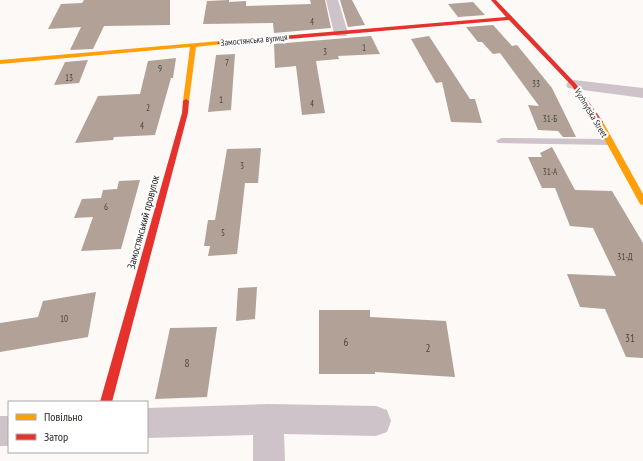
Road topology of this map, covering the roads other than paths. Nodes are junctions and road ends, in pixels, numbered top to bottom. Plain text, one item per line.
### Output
1 (332, 0) edge
2 (493, 0) edge
3 (509, 18) junction
4 (341, 33) junction
5 (193, 46) junction
6 (0, 62) edge
7 (574, 85) junction
8 (643, 93) edge
9 (501, 140) dead end
10 (609, 142) junction
11 (643, 202) edge
12 (106, 401) edge
13 (268, 419) junction
14 (376, 421) dead end
15 (148, 423) edge
16 (269, 461) edge

1 - 4 street
2 - 3 street, Vyzhnytska Street
3 - 4 street, Замостянська вулиця
3 - 7 street, Vyzhnytska Street
4 - 5 street, Замостянська вулиця
5 - 6 street, Замостянська вулиця
5 - 12 street, Замостянський провулок
7 - 8 street
7 - 10 street, Vyzhnytska Street
9 - 10 lane
10 - 11 street, Vyzhnytska Street
13 - 14 street
13 - 15 street
13 - 16 street

